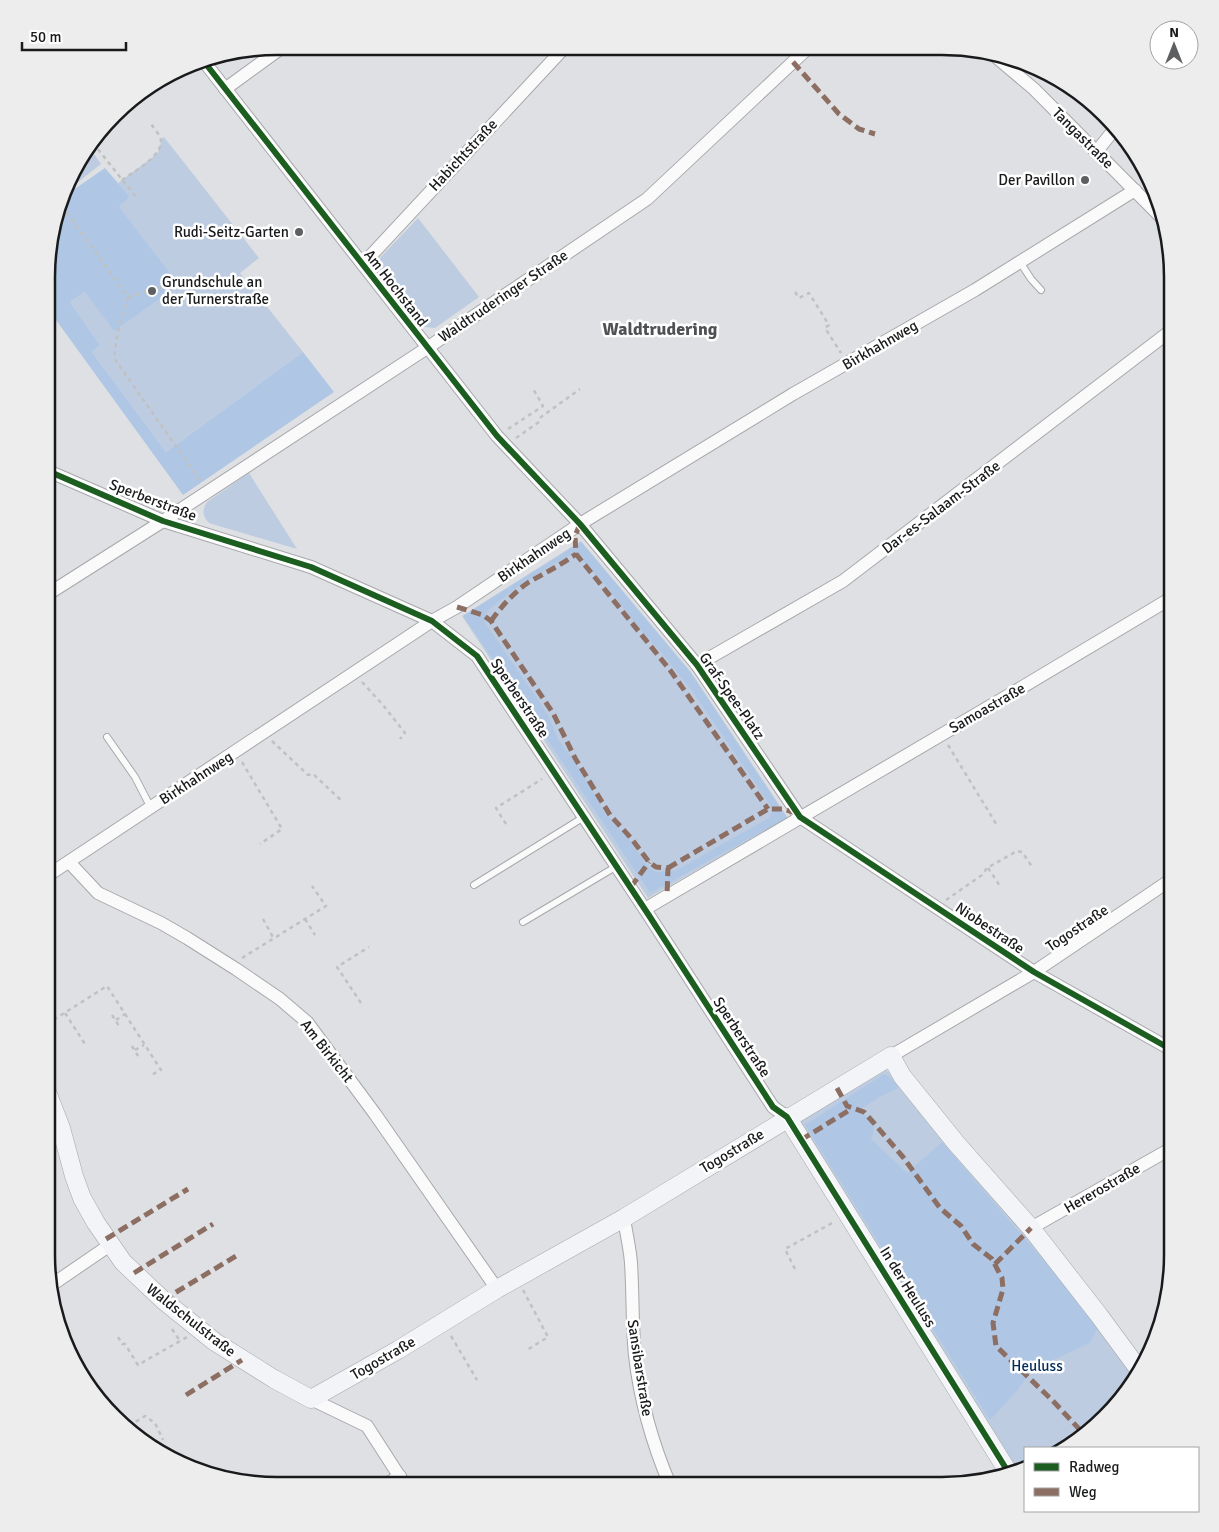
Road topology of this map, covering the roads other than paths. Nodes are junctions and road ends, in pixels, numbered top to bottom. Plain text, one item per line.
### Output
1 (272, 55) edge
2 (558, 55) edge
3 (801, 55) edge
4 (1005, 65) edge
5 (208, 67) edge
6 (225, 90) junction
7 (1111, 134) edge
8 (1097, 152) junction
9 (1135, 190) junction
10 (1152, 207) edge
11 (1020, 262) junction
12 (363, 264) junction
13 (1041, 290) dead end
14 (1164, 336) edge
15 (427, 348) junction
16 (55, 474) edge
17 (163, 521) junction
18 (580, 524) junction
19 (55, 590) edge
20 (1164, 602) edge
21 (432, 622) junction
22 (697, 665) junction
23 (107, 738) dead end
24 (151, 808) junction
25 (584, 817) junction
26 (800, 817) junction
27 (69, 862) junction
28 (617, 866) junction
29 (55, 871) edge
30 (1164, 884) edge
31 (474, 885) dead end
32 (645, 909) junction
33 (523, 922) dead end
34 (1034, 972) junction
35 (1164, 1045) edge
36 (891, 1056) junction
37 (55, 1114) edge
38 (788, 1118) junction
39 (1164, 1153) edge
40 (624, 1218) junction
41 (1031, 1228) junction
42 (110, 1245) junction
43 (57, 1281) edge
44 (497, 1289) junction
45 (1135, 1364) edge
46 (311, 1399) junction
47 (1005, 1467) edge
48 (400, 1477) edge
49 (667, 1477) edge

1 - 6 street
2 - 12 street, Habichtstraße
3 - 15 street, Waldtruderinger Straße
4 - 8 street, Tangastraße
5 - 6 street, Am Hochstand
6 - 12 street, Am Hochstand
7 - 8 street
8 - 9 street, Tangastraße
9 - 10 street, Tangastraße
9 - 11 street, Birkhahnweg
11 - 13 lane
11 - 18 street, Birkhahnweg
12 - 15 street, Am Hochstand
14 - 22 street, Dar-es-Salaam-Straße
15 - 17 street, Waldtruderinger Straße
15 - 18 street, Am Hochstand
16 - 17 street, Sperberstraße
17 - 19 street, Waldtruderinger Straße
17 - 21 street, Sperberstraße
18 - 21 street, Birkhahnweg
18 - 22 street, Graf-Spee-Platz
20 - 26 street, Samoastraße
21 - 24 street, Birkhahnweg
21 - 25 street, Sperberstraße
22 - 26 street, Graf-Spee-Platz
23 - 24 lane
24 - 27 street, Birkhahnweg
25 - 28 street, Sperberstraße
25 - 31 lane
26 - 32 street
26 - 34 street, Niobestraße
27 - 29 street, Birkhahnweg
27 - 44 street, Am Birkicht
28 - 32 street, Sperberstraße
28 - 33 lane
30 - 34 street, Togostraße
32 - 38 street, Sperberstraße
34 - 35 street, Niobestraße
34 - 36 street, Togostraße
36 - 38 street, Togostraße
36 - 41 street
37 - 42 street, Waldschulstraße
38 - 40 street, Togostraße
38 - 47 street, In der Heuluss
39 - 41 street, Hererostraße
40 - 44 street, Togostraße
40 - 49 street, Sansibarstraße
41 - 45 street
42 - 43 street
42 - 46 street, Waldschulstraße
44 - 46 street, Togostraße
46 - 48 street, Waldschulstraße

